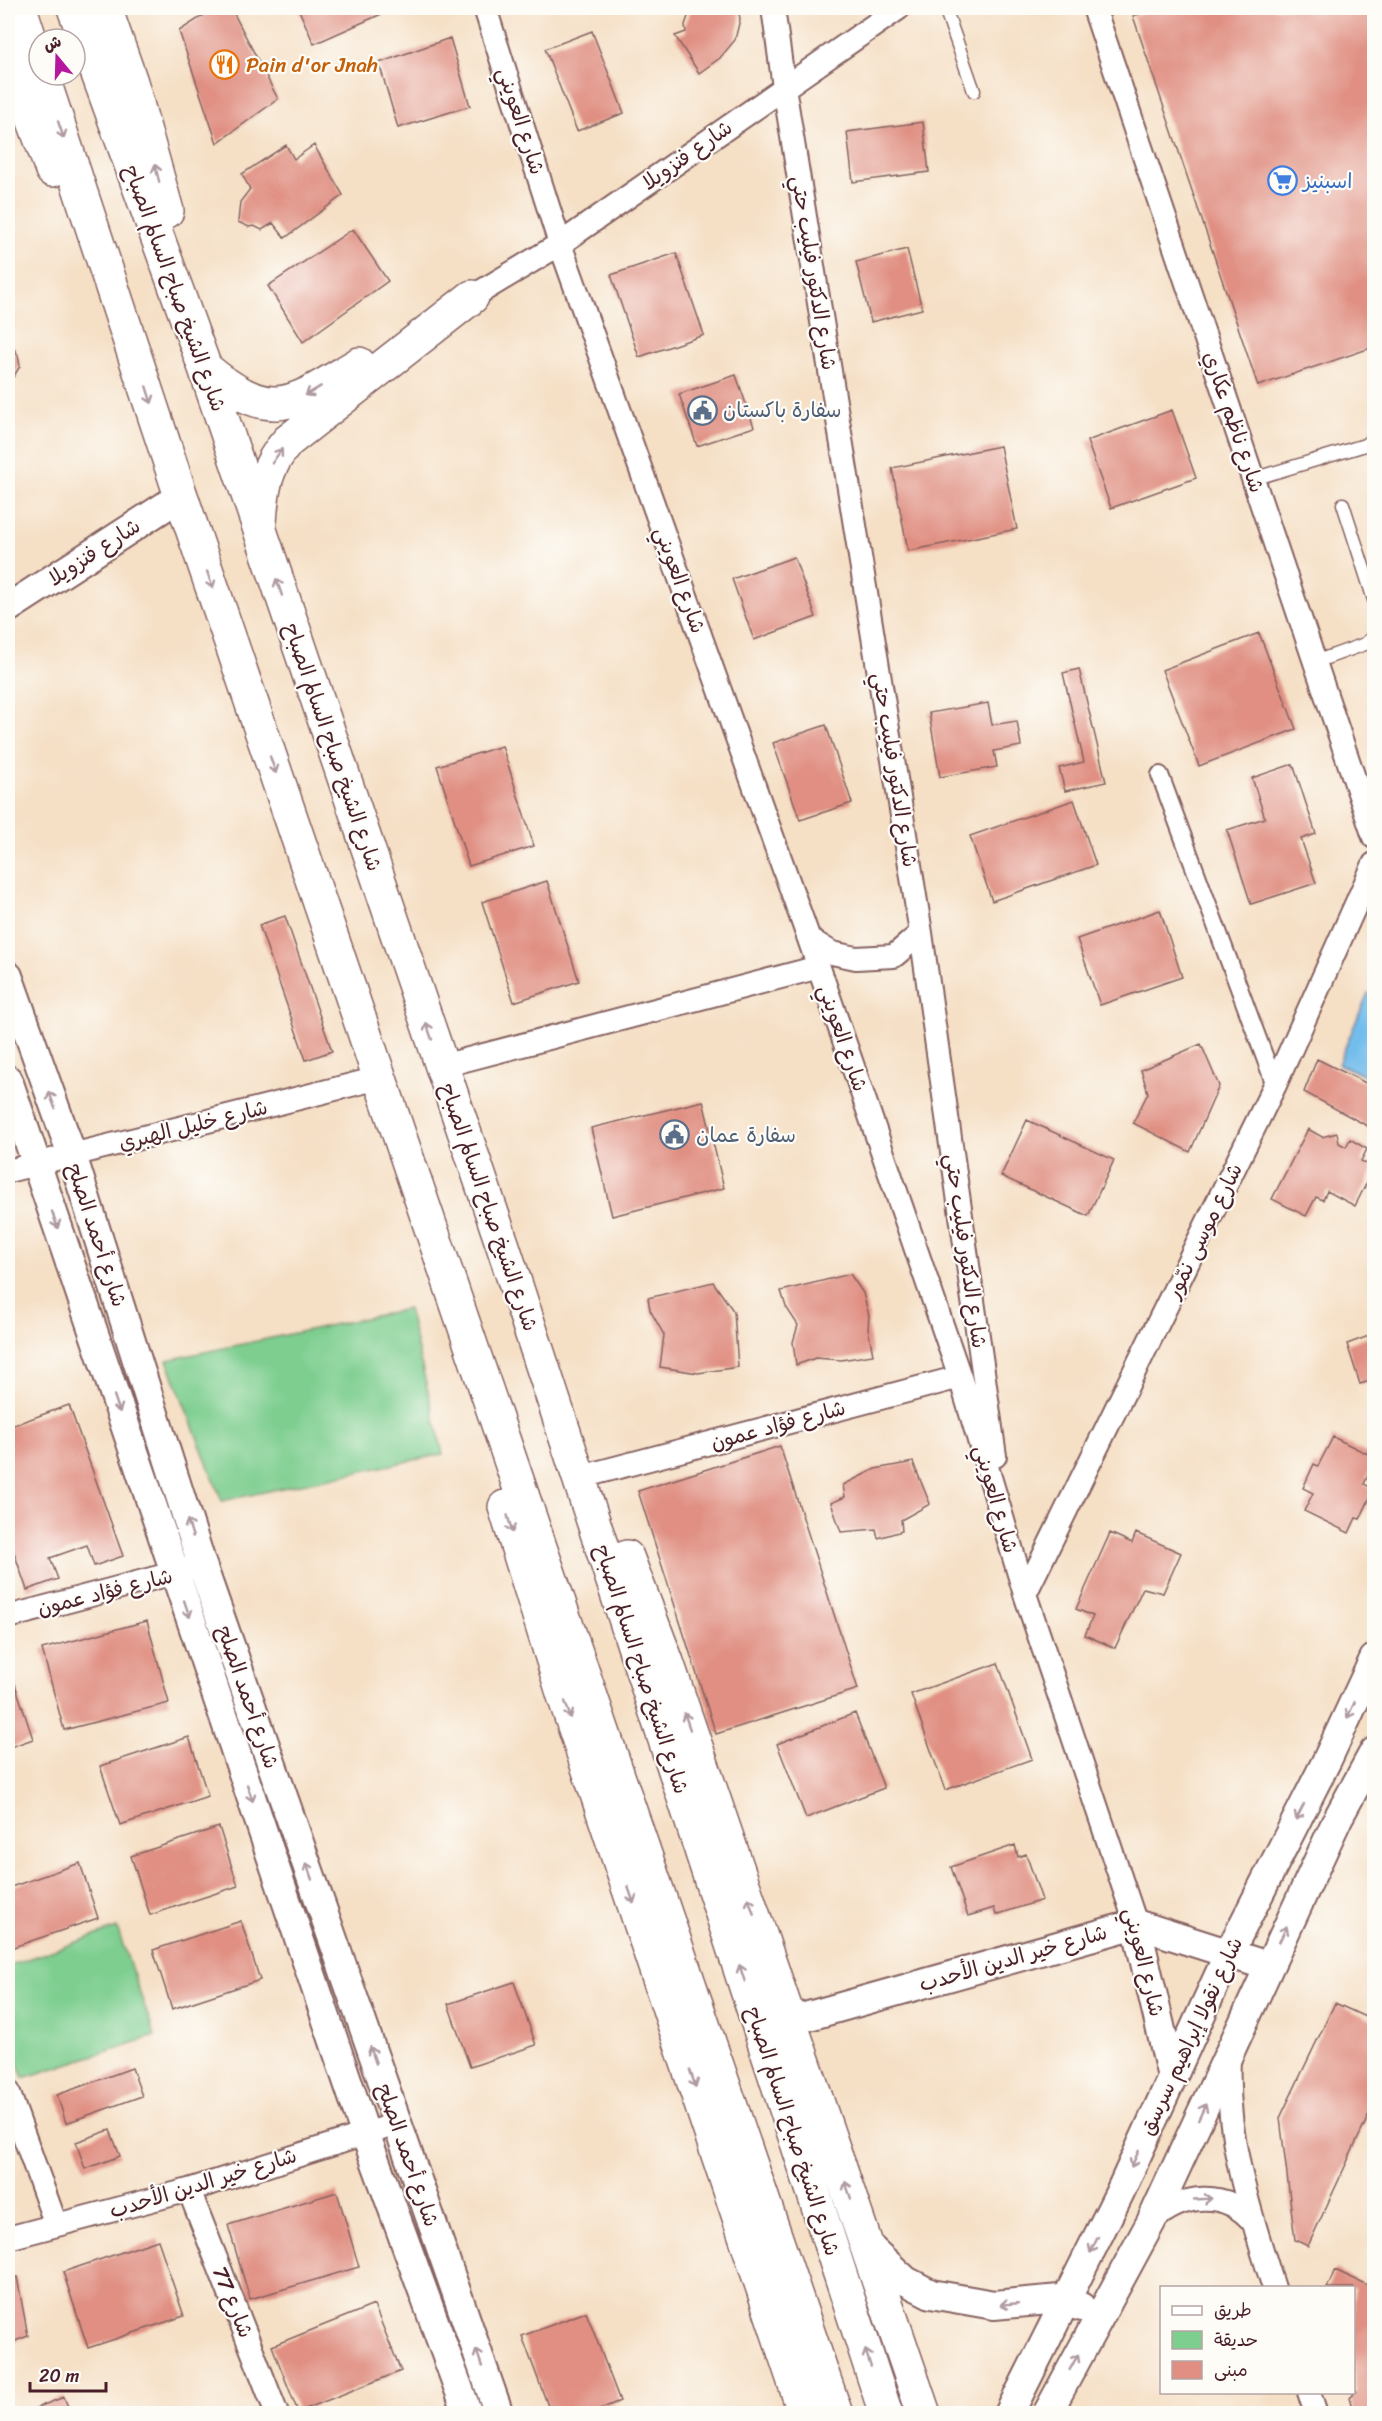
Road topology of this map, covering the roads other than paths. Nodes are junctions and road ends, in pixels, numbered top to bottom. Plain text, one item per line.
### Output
1 (20, 8) edge
2 (74, 8) edge
3 (105, 8) edge
4 (485, 8) edge
5 (773, 8) edge
6 (899, 8) edge
7 (945, 8) edge
8 (1094, 8) edge
9 (27, 29) edge
10 (8, 51) edge
11 (46, 87) edge
12 (784, 87) junction
13 (974, 91) dead end
14 (560, 244) junction
15 (472, 297) junction
16 (191, 333) junction
17 (137, 358) junction
18 (205, 368) junction
19 (1374, 437) edge
20 (1253, 479) junction
21 (181, 496) junction
22 (1343, 504) dead end
23 (260, 532) junction
24 (1374, 600) edge
25 (8, 608) edge
26 (1374, 636) edge
27 (1315, 662) junction
28 (1160, 775) dead end
29 (1374, 837) edge
30 (1374, 864) edge
31 (921, 933) junction
32 (809, 939) junction
33 (819, 967) junction
34 (8, 976) edge
35 (442, 1066) junction
36 (379, 1078) junction
37 (8, 1080) edge
38 (1275, 1085) junction
39 (72, 1155) junction
40 (36, 1164) junction
41 (8, 1171) edge
42 (503, 1246) junction
43 (445, 1263) junction
44 (960, 1377) junction
45 (596, 1473) junction
46 (1006, 1535) junction
47 (202, 1565) junction
48 (175, 1574) junction
49 (1025, 1594) junction
50 (8, 1617) edge
51 (1374, 1659) edge
52 (1374, 1751) edge
53 (1327, 1760) junction
54 (1374, 1788) edge
55 (1338, 1818) junction
56 (1136, 1924) junction
57 (1229, 1953) junction
58 (1268, 1966) junction
59 (791, 2021) junction
60 (1229, 2053) junction
61 (1172, 2077) junction
62 (8, 2091) edge
63 (398, 2124) junction
64 (365, 2133) junction
65 (189, 2190) junction
66 (1151, 2222) junction
67 (1253, 2222) junction
68 (56, 2225) junction
69 (8, 2238) edge
70 (867, 2245) junction
71 (1273, 2286) edge
72 (1067, 2301) junction
73 (1100, 2315) junction
74 (1310, 2394) edge
75 (277, 2414) edge
76 (468, 2414) edge
77 (499, 2414) edge
78 (806, 2414) edge
79 (836, 2414) edge
80 (886, 2414) edge
81 (924, 2414) edge
82 (1009, 2414) edge
83 (1047, 2414) edge
84 (1316, 2414) edge

1 - 9 highway
2 - 16 highway, شارع الشيخ صباح السالم الصباح
16 -> 3 highway
4 - 14 street, شارع العويني
5 - 12 street, شارع الدكتور فيليب حتي
6 - 12 street, شارع فنزويلا
7 - 13 lane
8 - 20 street, شارع ناظم عكاري
10 - 17 highway
11 -> 17 highway
12 - 14 street, شارع فنزويلا
12 - 31 street, شارع الدكتور فيليب حتي
14 - 15 street, شارع فنزويلا
14 - 32 street, شارع العويني
15 -> 18 highway
23 -> 15 highway
16 - 18 highway, شارع الشيخ صباح السالم الصباح
17 -> 21 highway
18 - 23 highway, شارع الشيخ صباح السالم الصباح
19 - 20 lane
20 - 27 street, شارع ناظم عكاري
21 - 25 street, شارع فنزويلا
21 -> 36 highway
22 - 24 lane
35 -> 23 highway, شارع الشيخ صباح السالم الصباح
26 - 27 lane
27 - 29 street, شارع ناظم عكاري
28 - 38 street
30 - 38 street, شارع موسى نمّور
31 - 32 street
31 - 46 street, شارع الدكتور فيليب حتي
32 - 33 street, شارع العويني
33 - 35 street
33 - 44 street, شارع العويني
39 -> 34 street, شارع أحمد الصلح
35 - 42 highway, شارع الشيخ صباح السالم الصباح
36 - 39 street, شارع خليل الهبري
36 - 43 highway
37 - 40 street, شارع أحمد الصلح
38 - 49 street, شارع موسى نمّور
39 - 40 street, شارع خليل الهبري
47 -> 39 street, شارع أحمد الصلح
40 - 41 street, شارع خليل الهبري
40 -> 48 street, شارع أحمد الصلح
42 - 45 highway
80 -> 42 highway, شارع الشيخ صباح السالم الصباح
43 -> 78 highway
43 - 79 highway
44 - 45 street, شارع فؤاد عمون
44 - 46 street, شارع العويني
59 -> 45 highway
46 - 49 street, شارع العويني
47 - 48 street, شارع فؤاد عمون
63 -> 47 street, شارع أحمد الصلح
48 - 50 street, شارع فؤاد عمون
48 -> 64 street, شارع أحمد الصلح
49 - 56 street, شارع العويني
51 -> 53 street, شارع نقولا إبراهيم سرسق
52 - 53 street
52 - 55 street, شارع نقولا إبراهيم سرسق
53 -> 57 street, شارع نقولا إبراهيم سرسق
54 - 55 street
58 -> 55 street, شارع نقولا إبراهيم سرسق
56 - 57 street, شارع خير الدين الأحدب
56 - 59 street, شارع خير الدين الأحدب
56 - 61 street, شارع العويني
57 - 58 street, شارع خير الدين الأحدب
57 - 61 street, شارع نقولا إبراهيم سرسق
58 - 60 street, شارع نقولا إبراهيم سرسق
70 -> 59 highway
66 -> 60 street, شارع نقولا إبراهيم سرسق
60 - 67 street
61 -> 72 street, شارع نقولا إبراهيم سرسق
62 - 68 street
63 - 64 street, شارع خير الدين الأحدب
77 -> 63 street, شارع أحمد الصلح
64 - 65 street, شارع خير الدين الأحدب
64 - 76 street, شارع أحمد الصلح
65 - 68 street, شارع خير الدين الأحدب
65 - 75 street, شارع 77
66 -> 67 street
66 - 73 street, شارع نقولا إبراهيم سرسق
67 - 71 street
68 - 69 street, شارع خير الدين الأحدب
72 -> 70 street
70 - 81 highway
72 - 73 street
72 - 82 street, شارع نقولا إبراهيم سرسق
83 -> 73 street, شارع نقولا إبراهيم سرسق
74 - 84 street

